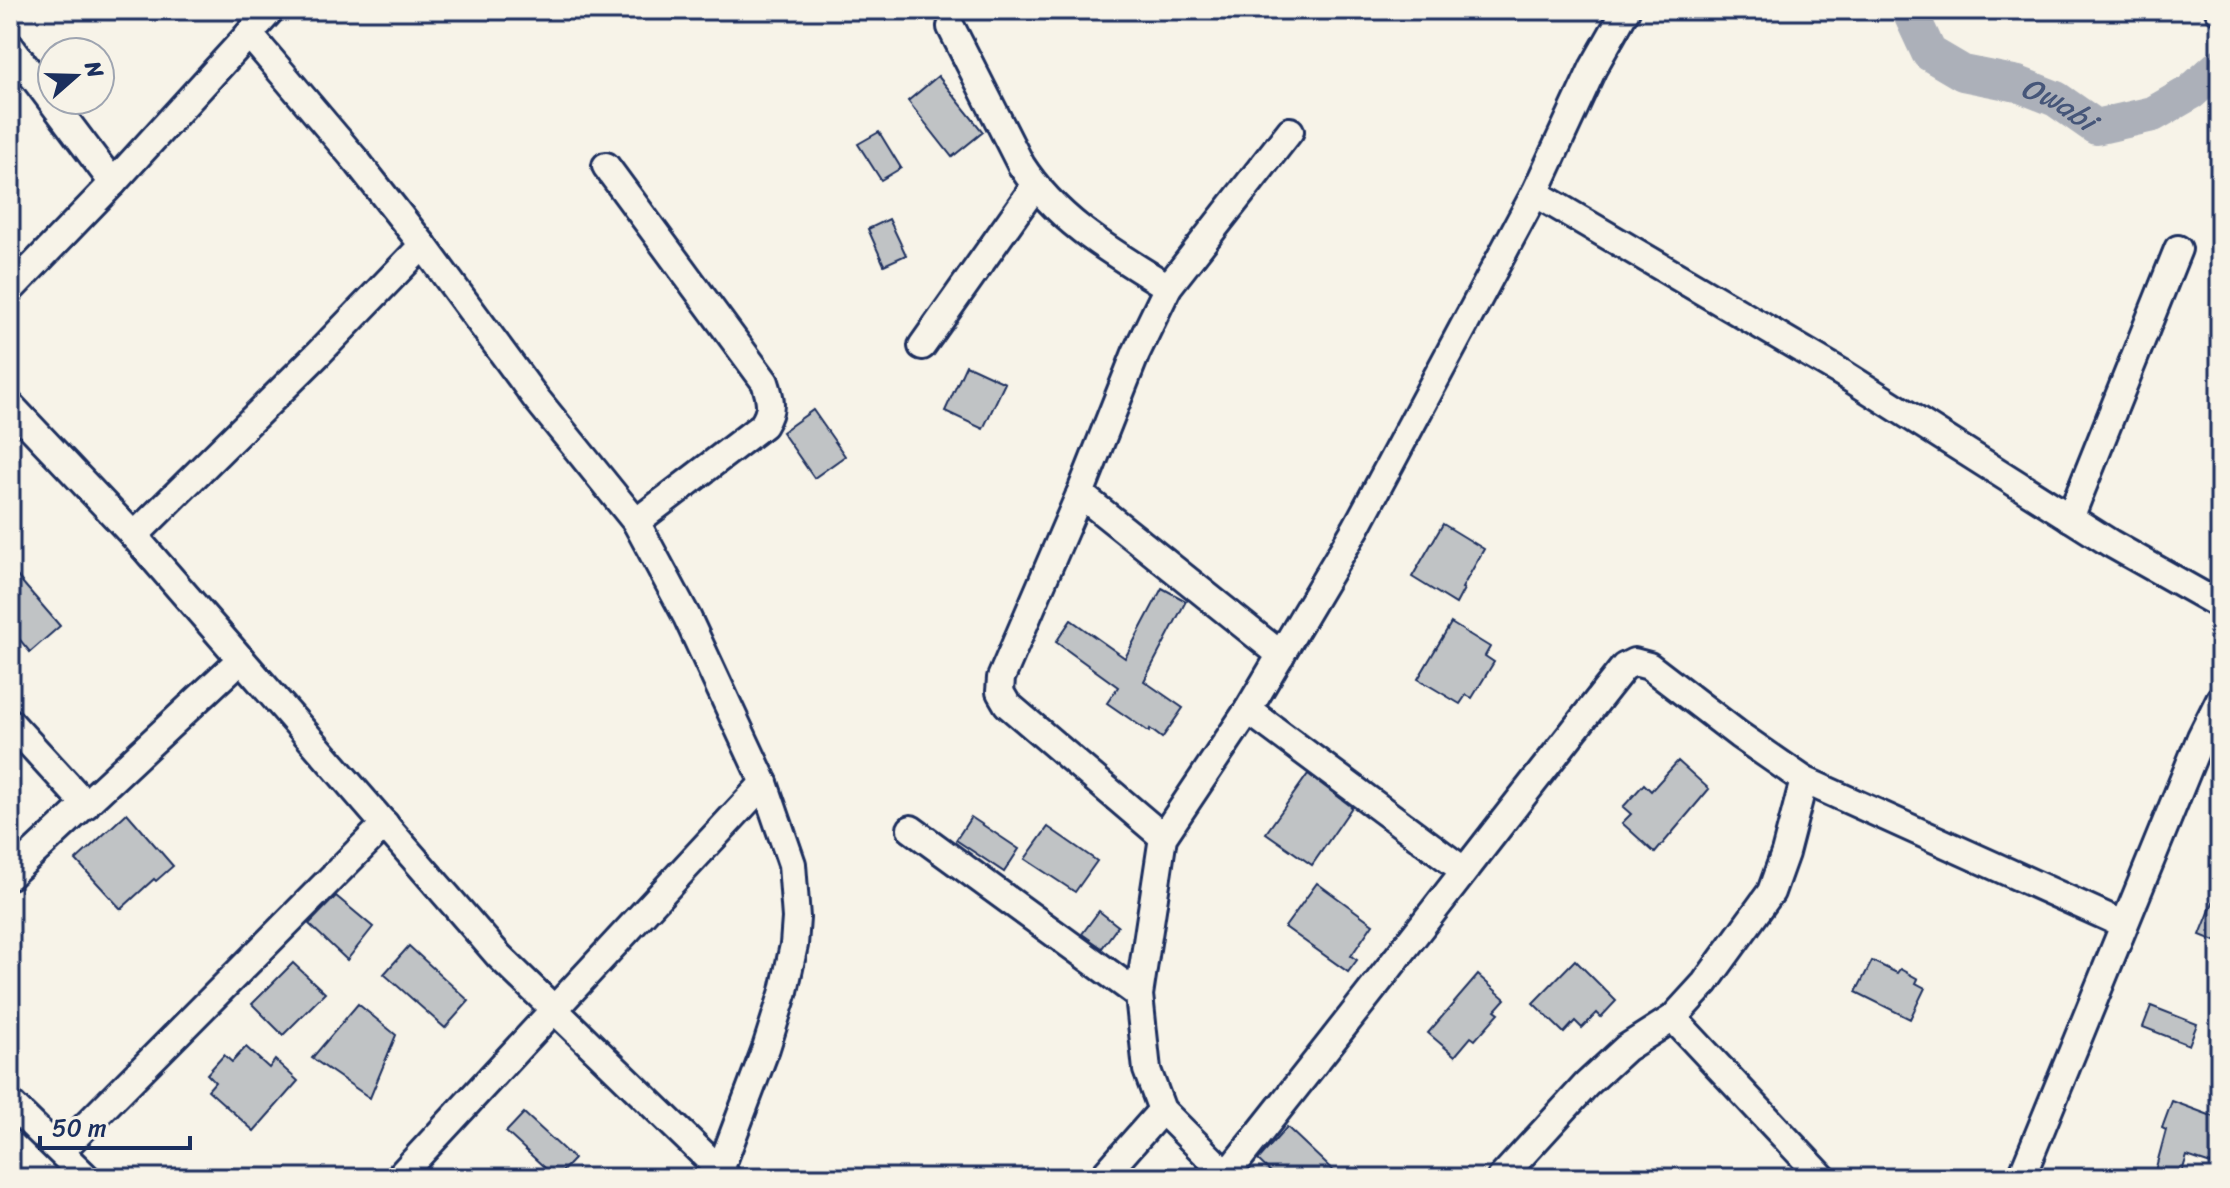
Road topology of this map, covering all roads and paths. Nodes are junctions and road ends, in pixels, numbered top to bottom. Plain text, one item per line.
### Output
1 (271, 10) edge
2 (1626, 10) edge
3 (951, 27) dead end
4 (249, 34) junction
5 (10, 46) edge
6 (1290, 131) dead end
7 (606, 166) dead end
8 (113, 183) junction
9 (1035, 186) junction
10 (1535, 193) junction
11 (423, 245) junction
12 (2178, 249) dead end
13 (1168, 287) junction
14 (10, 290) edge
15 (922, 346) dead end
16 (10, 405) edge
17 (1080, 494) junction
18 (2070, 518) junction
19 (636, 522) junction
20 (134, 536) junction
21 (2220, 605) edge
22 (1281, 655) junction
23 (241, 659) junction
24 (2220, 699) edge
25 (1248, 710) junction
26 (10, 722) edge
27 (1804, 780) junction
28 (764, 783) junction
29 (86, 805) junction
30 (385, 824) junction
31 (911, 829) dead end
32 (1163, 837) junction
33 (1463, 870) junction
34 (10, 875) edge
35 (2123, 924) junction
36 (1139, 995) junction
37 (552, 1010) junction
38 (1673, 1018) junction
39 (10, 1103) edge
40 (1162, 1110) junction
41 (61, 1151) junction
42 (724, 1174) edge
43 (404, 1176) edge
44 (1228, 1176) edge
45 (87, 1178) edge
46 (1102, 1178) edge
47 (1501, 1178) edge
48 (1823, 1178) edge
49 (2021, 1178) edge

1 - 4 street
2 - 10 street
3 - 9 street
4 - 8 street
4 - 11 street
5 - 8 street
6 - 13 street
7 - 19 street
8 - 14 street
9 - 13 street
9 - 15 street
10 - 18 street
10 - 22 street
11 - 19 street
11 - 20 street
12 - 18 street
13 - 17 street
16 - 20 street
17 - 22 street
17 - 32 street
18 - 21 street
19 - 28 street
20 - 23 street
22 - 25 street
23 - 29 street
23 - 30 street
24 - 35 street
25 - 32 street
25 - 33 street
26 - 29 street
27 - 33 street
27 - 35 street
27 - 38 street
28 - 37 street
28 - 42 street
29 - 34 street
30 - 37 street
30 - 41 street
31 - 36 street
32 - 36 street
33 - 44 street
35 - 49 street
36 - 40 street
37 - 42 street
37 - 43 street
38 - 47 street
38 - 48 street
39 - 41 street
40 - 44 street
40 - 46 street
41 - 45 street

